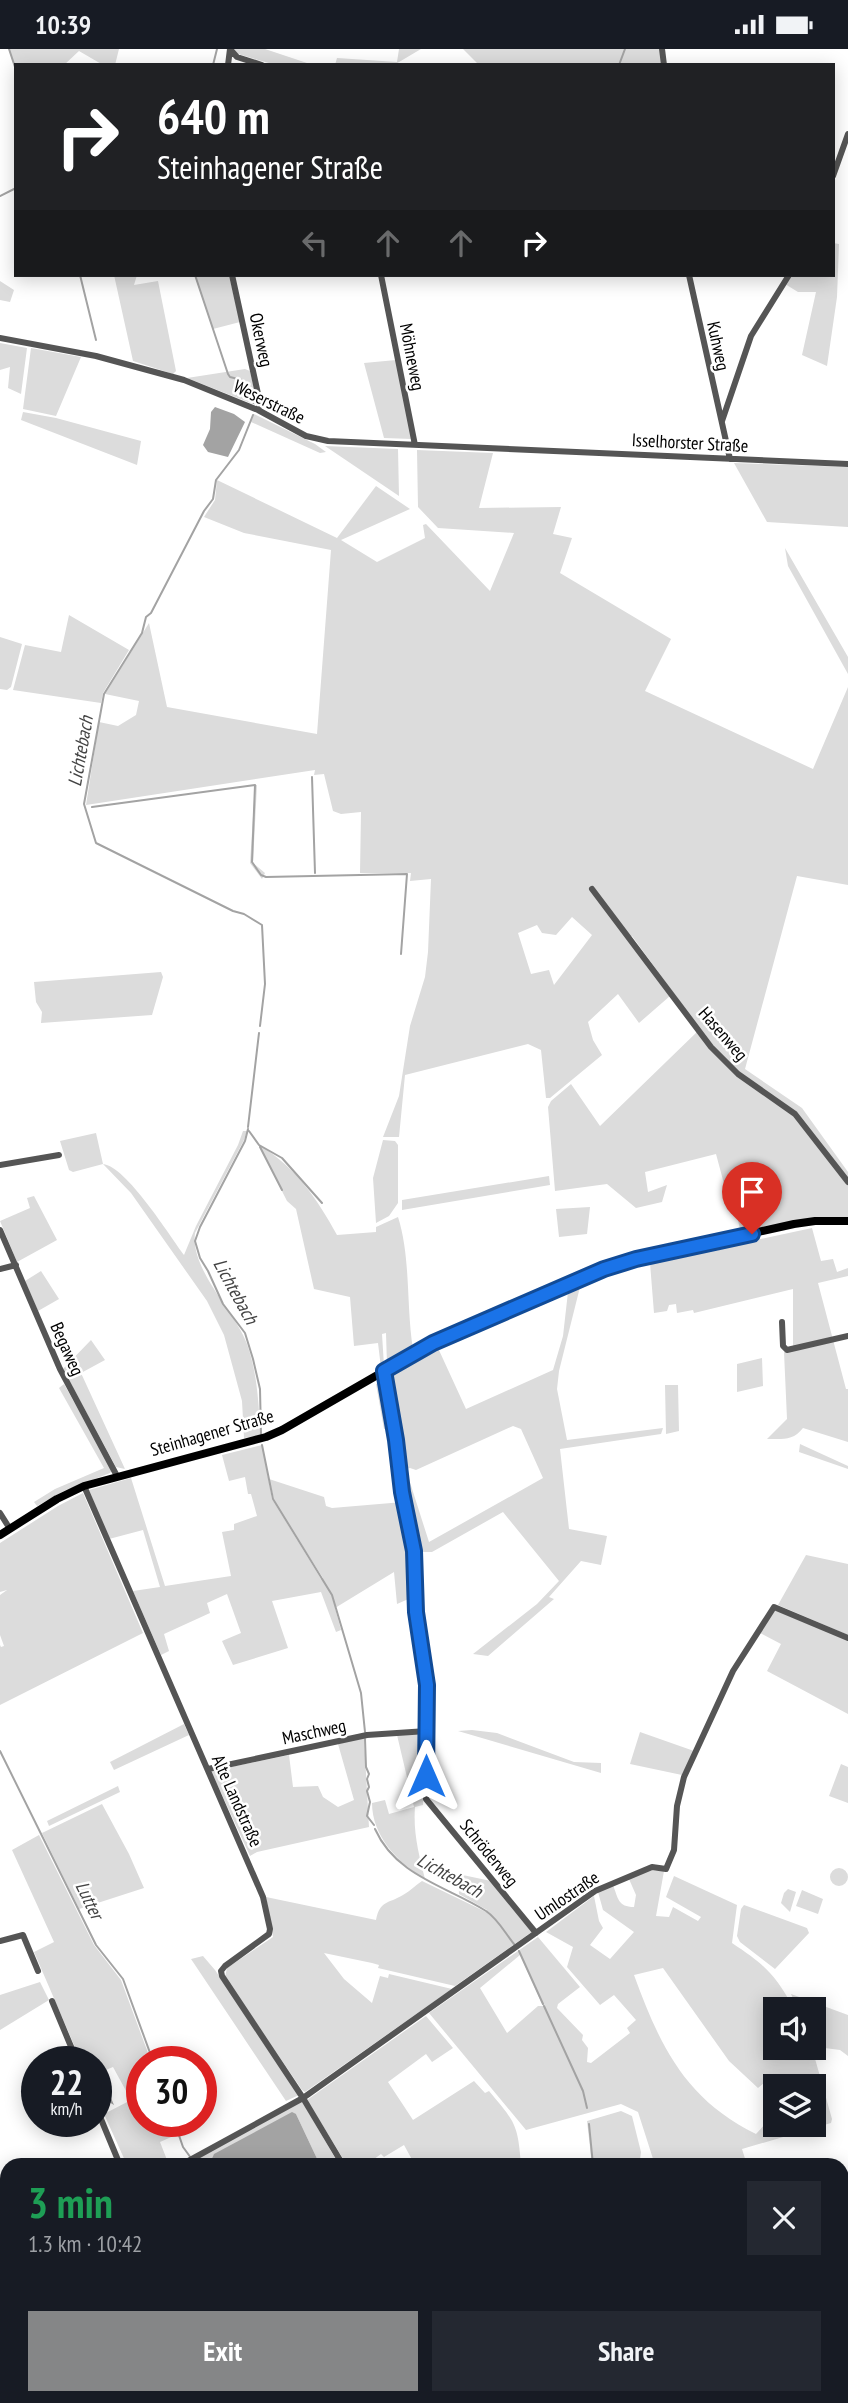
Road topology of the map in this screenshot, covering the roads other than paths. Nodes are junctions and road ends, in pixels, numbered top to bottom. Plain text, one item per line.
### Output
1 (230, 49) edge
2 (256, 63) edge
3 (848, 134) edge
4 (835, 170) edge
5 (232, 277) edge
6 (382, 277) edge
7 (688, 277) edge
8 (788, 277) edge
9 (0, 338) edge
10 (258, 410) junction
11 (722, 423) junction
12 (415, 445) junction
13 (531, 450) joint
14 (730, 459) junction
15 (848, 464) edge
16 (593, 889) dead end
17 (59, 1154) dead end
18 (0, 1165) edge
19 (848, 1182) edge
20 (848, 1221) edge
21 (0, 1230) edge
22 (16, 1265) junction
23 (0, 1269) edge
24 (782, 1322) dead end
25 (848, 1336) edge
26 (384, 1371) junction
27 (117, 1476) junction
28 (84, 1486) junction
29 (0, 1513) edge
30 (10, 1529) junction
31 (0, 1535) edge
32 (848, 1638) edge
33 (426, 1731) junction
34 (208, 1769) junction
35 (537, 1933) junction
36 (0, 1941) edge
37 (38, 1971) dead end
38 (52, 2001) dead end
39 (70, 2046) edge
40 (303, 2098) junction
41 (108, 2137) edge
42 (117, 2158) edge
43 (193, 2158) edge
44 (339, 2158) edge

1 - 2 street
3 - 4 street
5 - 10 street, Okerweg
6 - 12 street, Möhneweg
7 - 11 street, Kuhweg
8 - 11 street
9 - 10 street, Weserstraße
10 - 12 street, Weserstraße
11 - 14 street, Kuhweg
12 - 13 street, Weserstraße
13 - 14 street, Isselhorster Straße
14 - 15 street, Isselhorster Straße
16 - 19 street, Hasenweg
17 - 18 street
20 - 26 main road, Steinhagener Straße
21 - 22 street, Begaweg
22 - 23 street
22 - 27 street, Begaweg
24 - 25 street
26 - 27 main road, Steinhagener Straße
26 - 33 street, Schröderweg
27 - 28 main road, Steinhagener Straße
28 - 30 main road, Steinhagener Straße
28 - 34 street, Alte Landstraße
29 - 30 street
30 - 31 main road, Steinhagener Straße
32 - 35 street, Umlostraße
33 - 34 street, Maschweg
33 - 35 street, Schröderweg
34 - 40 street, Alte Landstraße
35 - 40 street, Umlostraße
36 - 37 street
38 - 39 street
40 - 43 street, Umlostraße
40 - 44 street
41 - 42 street

